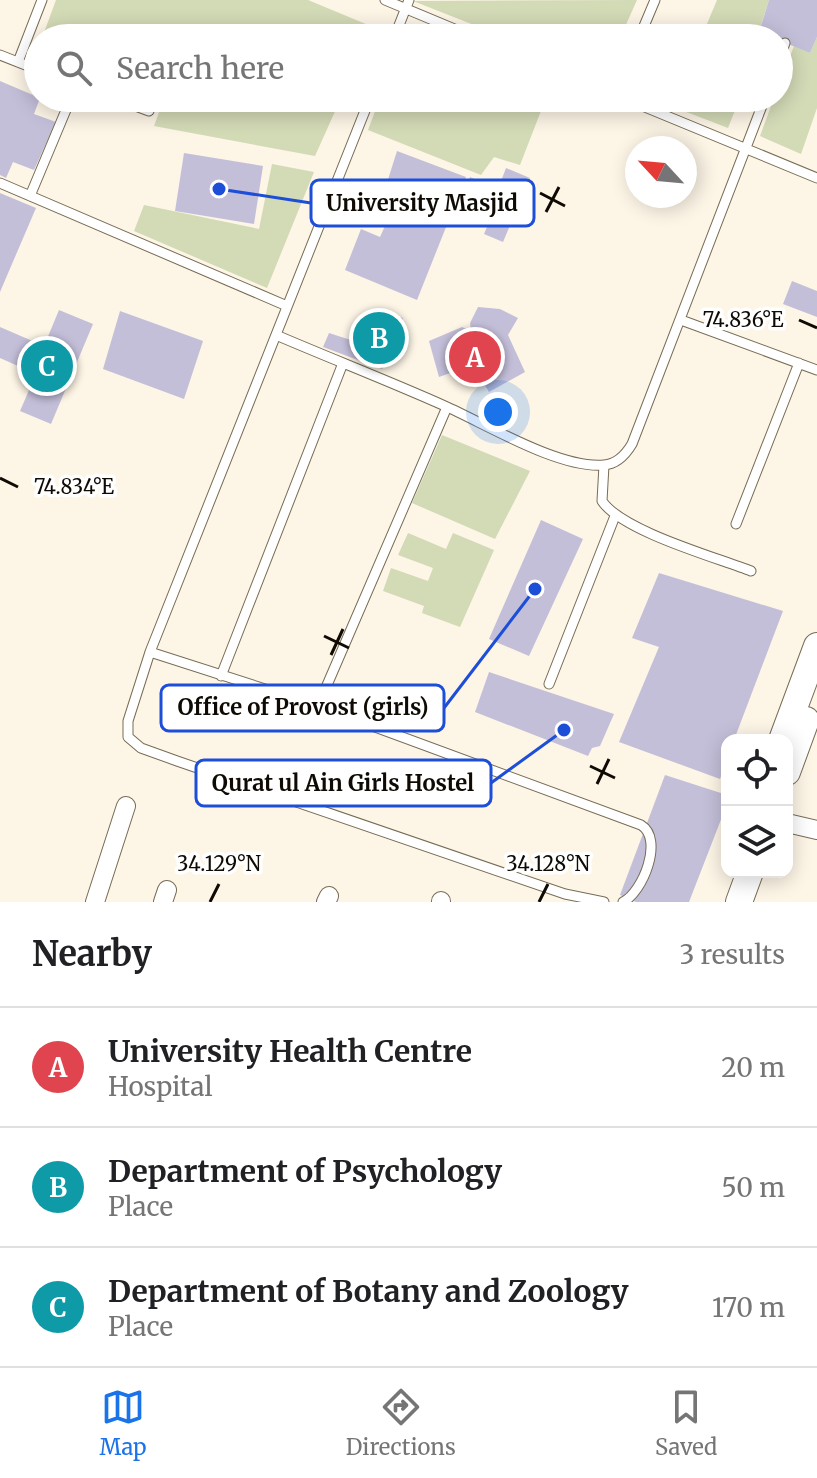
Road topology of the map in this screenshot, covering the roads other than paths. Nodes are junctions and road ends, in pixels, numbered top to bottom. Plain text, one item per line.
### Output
1 (42, 0) edge
2 (385, 0) edge
3 (655, 0) edge
4 (407, 5) edge
5 (33, 24) edge
6 (400, 24) edge
7 (447, 24) edge
8 (645, 24) edge
9 (24, 46) edge
10 (0, 55) edge
11 (18, 62) junction
12 (24, 64) edge
13 (65, 112) edge
14 (364, 112) edge
15 (656, 112) edge
16 (760, 112) edge
17 (746, 150) junction
18 (817, 178) edge
19 (0, 183) edge
20 (30, 196) junction
21 (287, 306) junction
22 (681, 320) junction
23 (276, 335) junction
24 (343, 363) junction
25 (799, 363) junction
26 (817, 370) edge
27 (447, 407) junction
28 (604, 465) junction
29 (615, 516) junction
30 (736, 524) dead end
31 (751, 571) dead end
32 (817, 646) edge
33 (150, 652) junction
34 (221, 676) junction
35 (549, 684) dead end
36 (817, 690) edge
37 (318, 706) junction
38 (784, 734) edge
39 (793, 756) edge
40 (126, 806) dead end
41 (793, 824) edge
42 (817, 830) edge
43 (731, 878) edge
44 (748, 878) edge
45 (95, 902) edge
46 (604, 902) edge
47 (623, 902) edge
48 (723, 902) edge
49 (739, 902) edge

1 - 5 lane
2 - 4 lane
3 - 8 lane
4 - 6 lane
4 - 7 lane
9 - 11 lane
10 - 11 lane
11 - 12 lane
13 - 20 lane
14 - 21 lane
15 - 17 lane
16 - 17 lane
17 - 18 lane
17 - 22 lane
19 - 20 lane
20 - 21 lane
21 - 23 lane
22 - 25 lane
22 - 28 lane
23 - 24 lane
23 - 33 lane
24 - 27 lane
24 - 34 lane
25 - 26 lane
25 - 30 lane
27 - 28 lane
27 - 37 lane
28 - 29 lane
29 - 31 lane
29 - 35 lane
32 - 38 main road
33 - 34 lane
33 - 46 lane
34 - 37 lane
36 - 39 main road
37 - 47 lane
40 - 45 street
41 - 42 street
43 - 48 main road
44 - 49 main road

